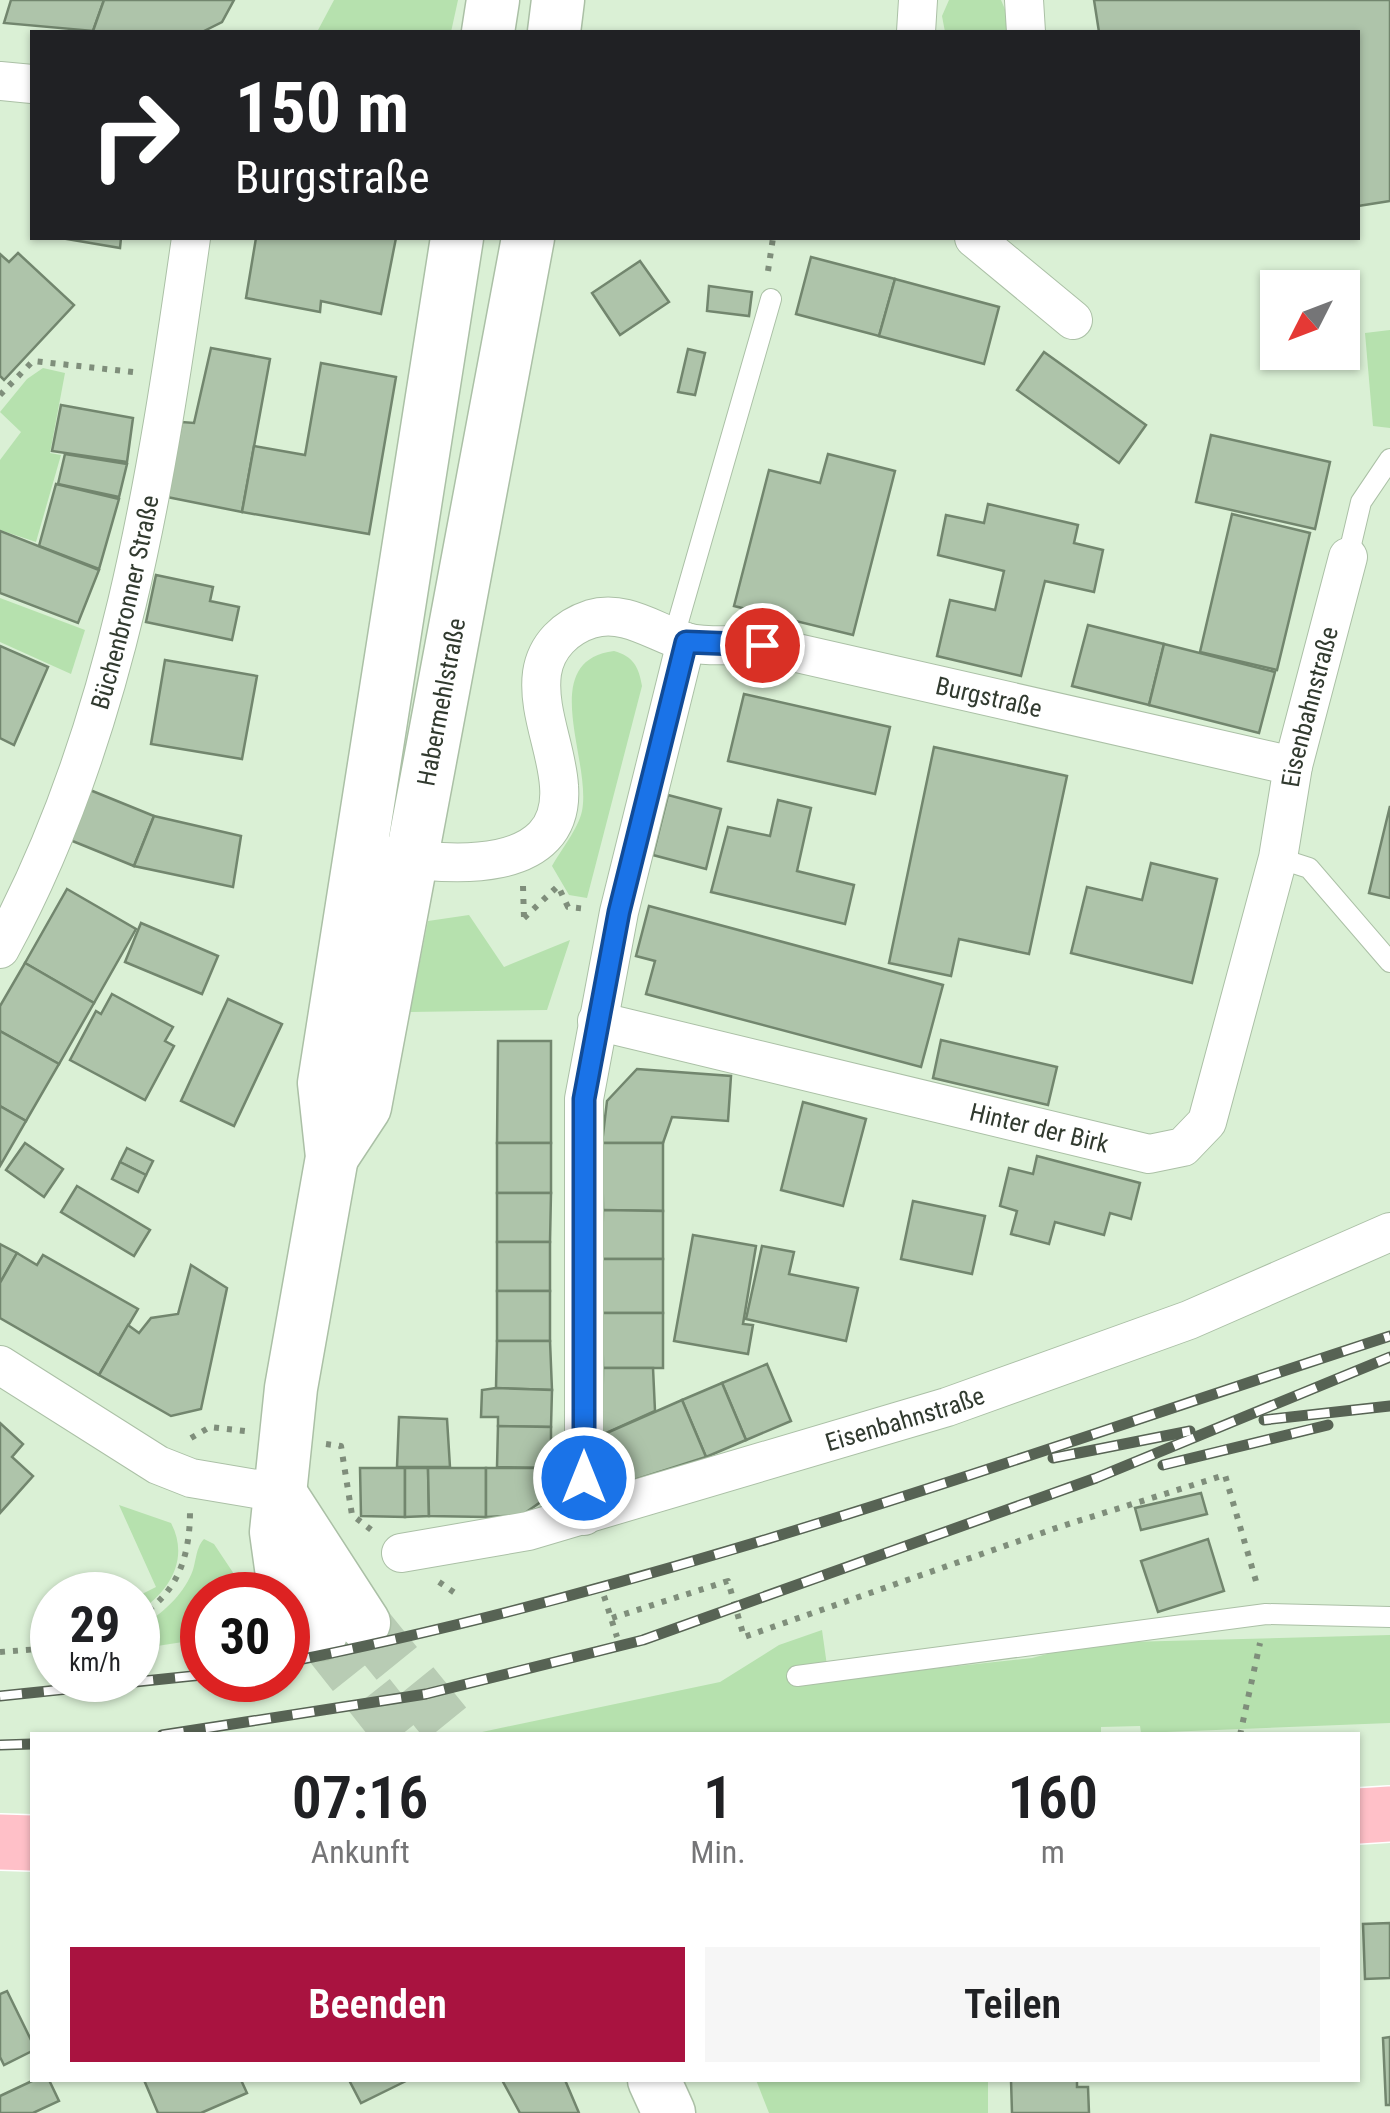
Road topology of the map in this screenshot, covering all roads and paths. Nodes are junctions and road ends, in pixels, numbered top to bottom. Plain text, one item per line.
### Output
1 (493, 0) edge
2 (558, 0) edge
3 (918, 0) edge
4 (1024, 0) edge
5 (488, 30) edge
6 (554, 30) edge
7 (916, 30) edge
8 (1026, 30) edge
9 (0, 81) edge
10 (30, 84) edge
11 (191, 240) edge
12 (458, 240) edge
13 (528, 240) edge
14 (773, 240) edge
15 (976, 240) edge
16 (769, 292) joint
17 (1073, 320) dead end
18 (171, 377) junction
19 (0, 395) edge
20 (1390, 459) edge
21 (1348, 557) joint
22 (680, 639) junction
23 (1293, 766) junction
24 (384, 855) junction
25 (1278, 858) junction
26 (568, 907) dead end
27 (524, 918) dead end
28 (0, 950) edge
29 (1390, 962) edge
30 (598, 1022) junction
31 (1390, 1232) edge
32 (0, 1365) edge
33 (190, 1478) junction
34 (280, 1493) junction
35 (584, 1516) junction
36 (402, 1554) dead end
37 (604, 1596) dead end
38 (160, 1599) edge
39 (1266, 1614) junction
40 (1390, 1617) edge
41 (612, 1618) junction
42 (343, 1628) tunnel mouth
43 (617, 1637) dead end
44 (30, 1650) edge
45 (0, 1652) edge
46 (798, 1676) dead end
47 (1241, 1732) edge
48 (1390, 1814) edge
49 (1360, 1816) edge
50 (0, 1842) edge
51 (30, 1843) edge
52 (655, 2082) edge
53 (669, 2113) edge

1 - 5 main road
2 - 6 main road
3 - 7 street
4 - 8 street
9 - 10 street
11 - 18 street, Büchenbronner Straße
12 - 24 main road, Habermehlstraße
13 - 24 main road, Habermehlstraße
14 - 16 path
15 - 17 street
16 - 22 lane
18 - 19 path
18 - 28 street, Büchenbronner Straße
20 - 21 lane
21 - 23 street, Eisenbahnstraße
22 - 23 street, Burgstraße
22 - 24 street, Burgstraße
22 - 30 street
23 - 25 street, Eisenbahnstraße
24 - 34 main road, Habermehlstraße
25 - 29 lane
25 - 30 street, Hinter der Birk
26 - 27 path
30 - 35 street
31 - 35 street, Eisenbahnstraße
32 - 33 street
33 - 34 street
33 - 38 path
34 - 42 main road, Habermehlstraße
35 - 36 street, Eisenbahnstraße
37 - 41 path
39 - 40 lane
39 - 41 path
39 - 46 lane
39 - 47 path
41 - 43 path
44 - 45 path
48 - 49 main road
50 - 51 main road
52 - 53 main road

